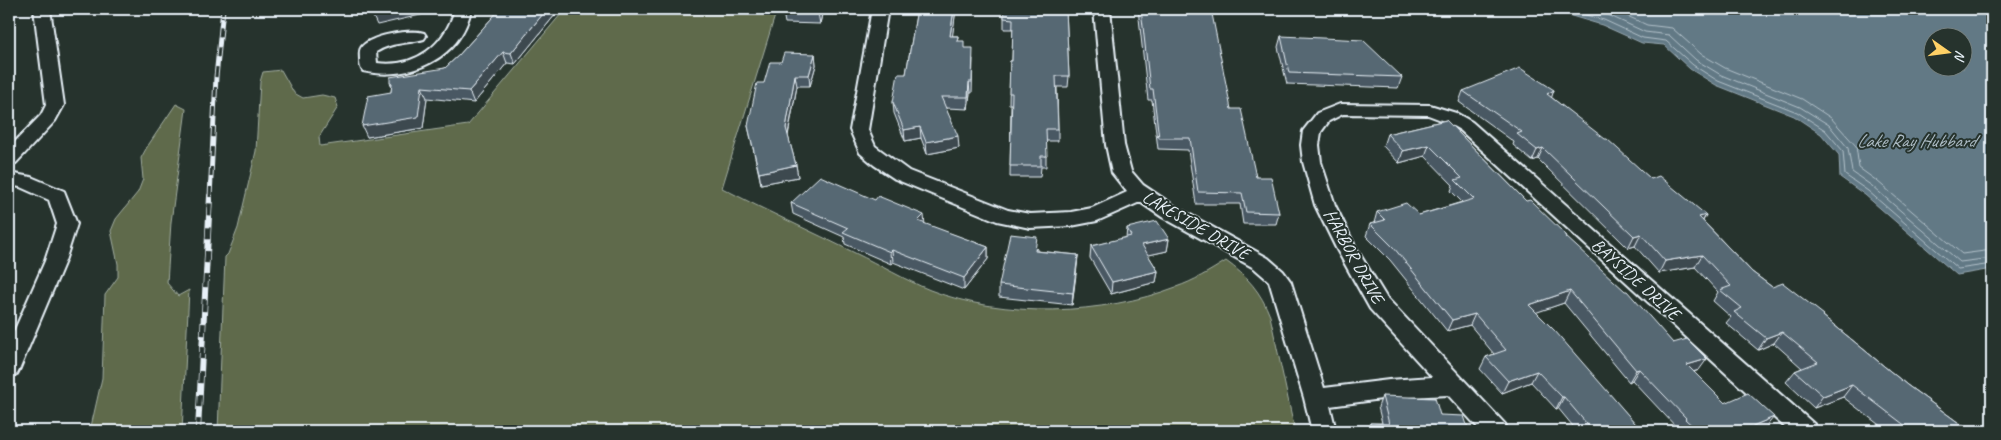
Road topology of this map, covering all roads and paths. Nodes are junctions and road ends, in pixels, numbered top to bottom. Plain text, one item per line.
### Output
1 (42, 9) edge
2 (463, 9) edge
3 (880, 9) edge
4 (1102, 9) edge
5 (418, 36) dead end
6 (1312, 131) joint
7 (9, 158) edge
8 (9, 179) edge
9 (1142, 193) junction
10 (9, 368) edge
11 (1454, 385) junction
12 (1316, 398) junction
13 (1324, 431) edge
14 (1496, 431) edge
15 (1805, 431) edge

1 - 7 street
2 - 5 street
3 - 9 street
4 - 9 street, LAKESIDE DRIVE
6 - 11 street, HARBOR DRIVE
6 - 15 street, BAYSIDE DRIVE
8 - 10 street
9 - 12 street, LAKESIDE DRIVE
11 - 12 street
11 - 14 street, HARBOR DRIVE
12 - 13 street, LAKESIDE DRIVE

